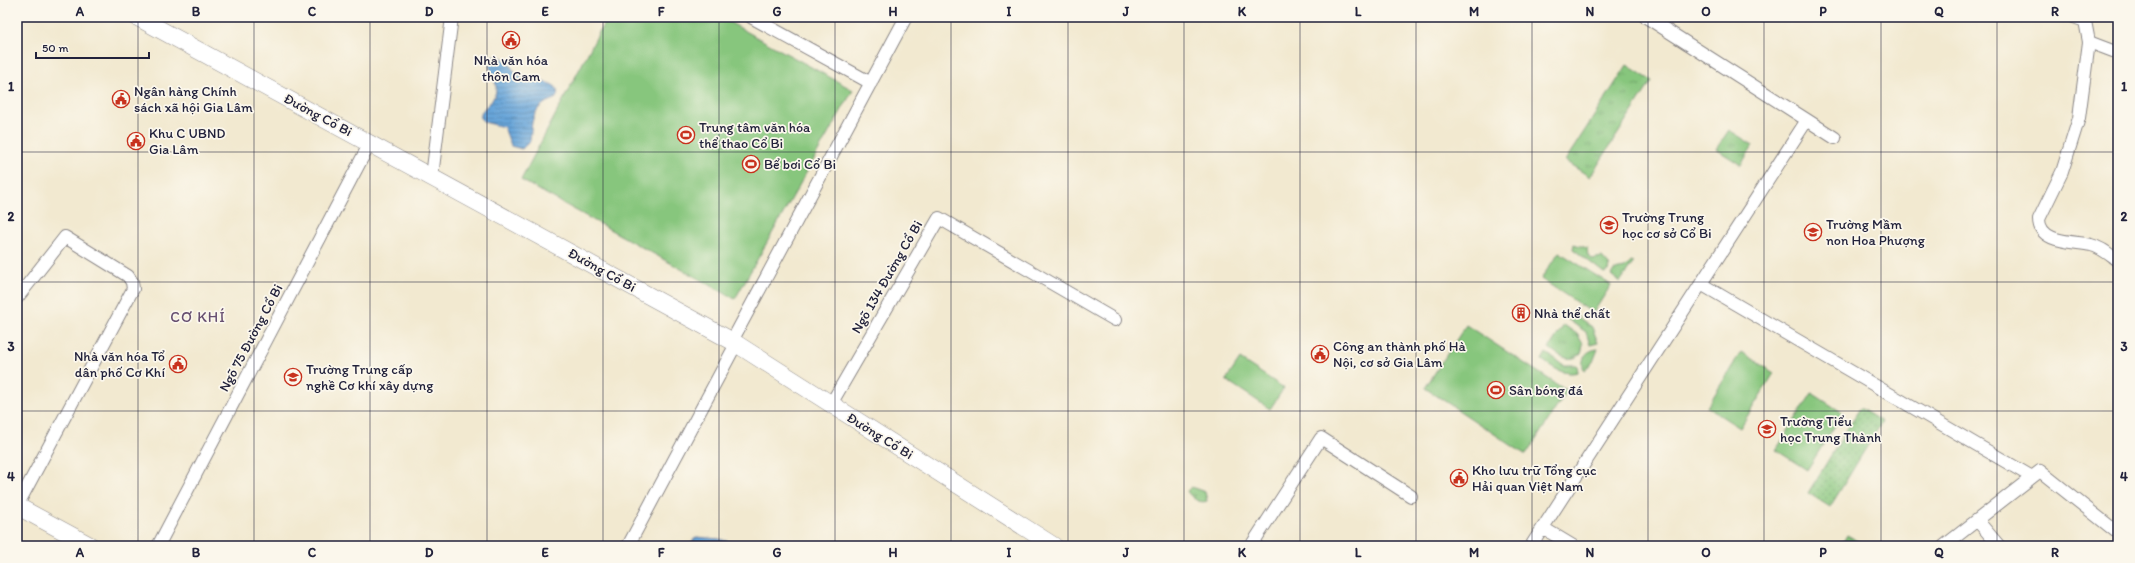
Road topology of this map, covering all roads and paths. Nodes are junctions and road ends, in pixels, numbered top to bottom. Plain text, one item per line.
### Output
1 (137, 17) edge
2 (452, 17) edge
3 (751, 17) edge
4 (906, 17) edge
5 (1646, 17) edge
6 (2074, 17) edge
7 (2089, 42) junction
8 (2118, 53) edge
9 (871, 83) junction
10 (1807, 120) junction
11 (1835, 138) dead end
12 (370, 143) junction
13 (432, 176) junction
14 (2118, 261) edge
15 (1701, 284) junction
16 (17, 298) edge
17 (1115, 320) dead end
18 (734, 343) junction
19 (831, 404) junction
20 (2032, 477) junction
21 (1411, 496) dead end
22 (17, 506) edge
23 (1977, 520) junction
24 (1543, 528) junction
25 (2118, 533) edge
26 (91, 546) edge
27 (158, 546) edge
28 (628, 546) edge
29 (1054, 546) edge
30 (1252, 546) edge
31 (1531, 546) edge
32 (1573, 546) edge
33 (1944, 546) edge
34 (1999, 546) edge

1 - 12 main road, Đường Cổ Bi
2 - 13 street
3 - 9 street
4 - 9 street
5 - 10 street
6 - 7 street
7 - 8 street
7 - 14 street
9 - 18 street
10 - 11 street
10 - 15 street
12 - 13 main road, Đường Cổ Bi
12 - 27 street, Ngõ 75 Đường Cổ Bi
13 - 18 main road, Đường Cổ Bi
15 - 20 street
15 - 24 street
16 - 22 street
17 - 19 street, Ngõ 134 Đường Cổ Bi
18 - 19 main road, Đường Cổ Bi
18 - 28 street
19 - 29 main road, Đường Cổ Bi
20 - 23 street
20 - 25 street
21 - 30 street
22 - 26 main road
23 - 33 street
23 - 34 street
24 - 31 street
24 - 32 street

